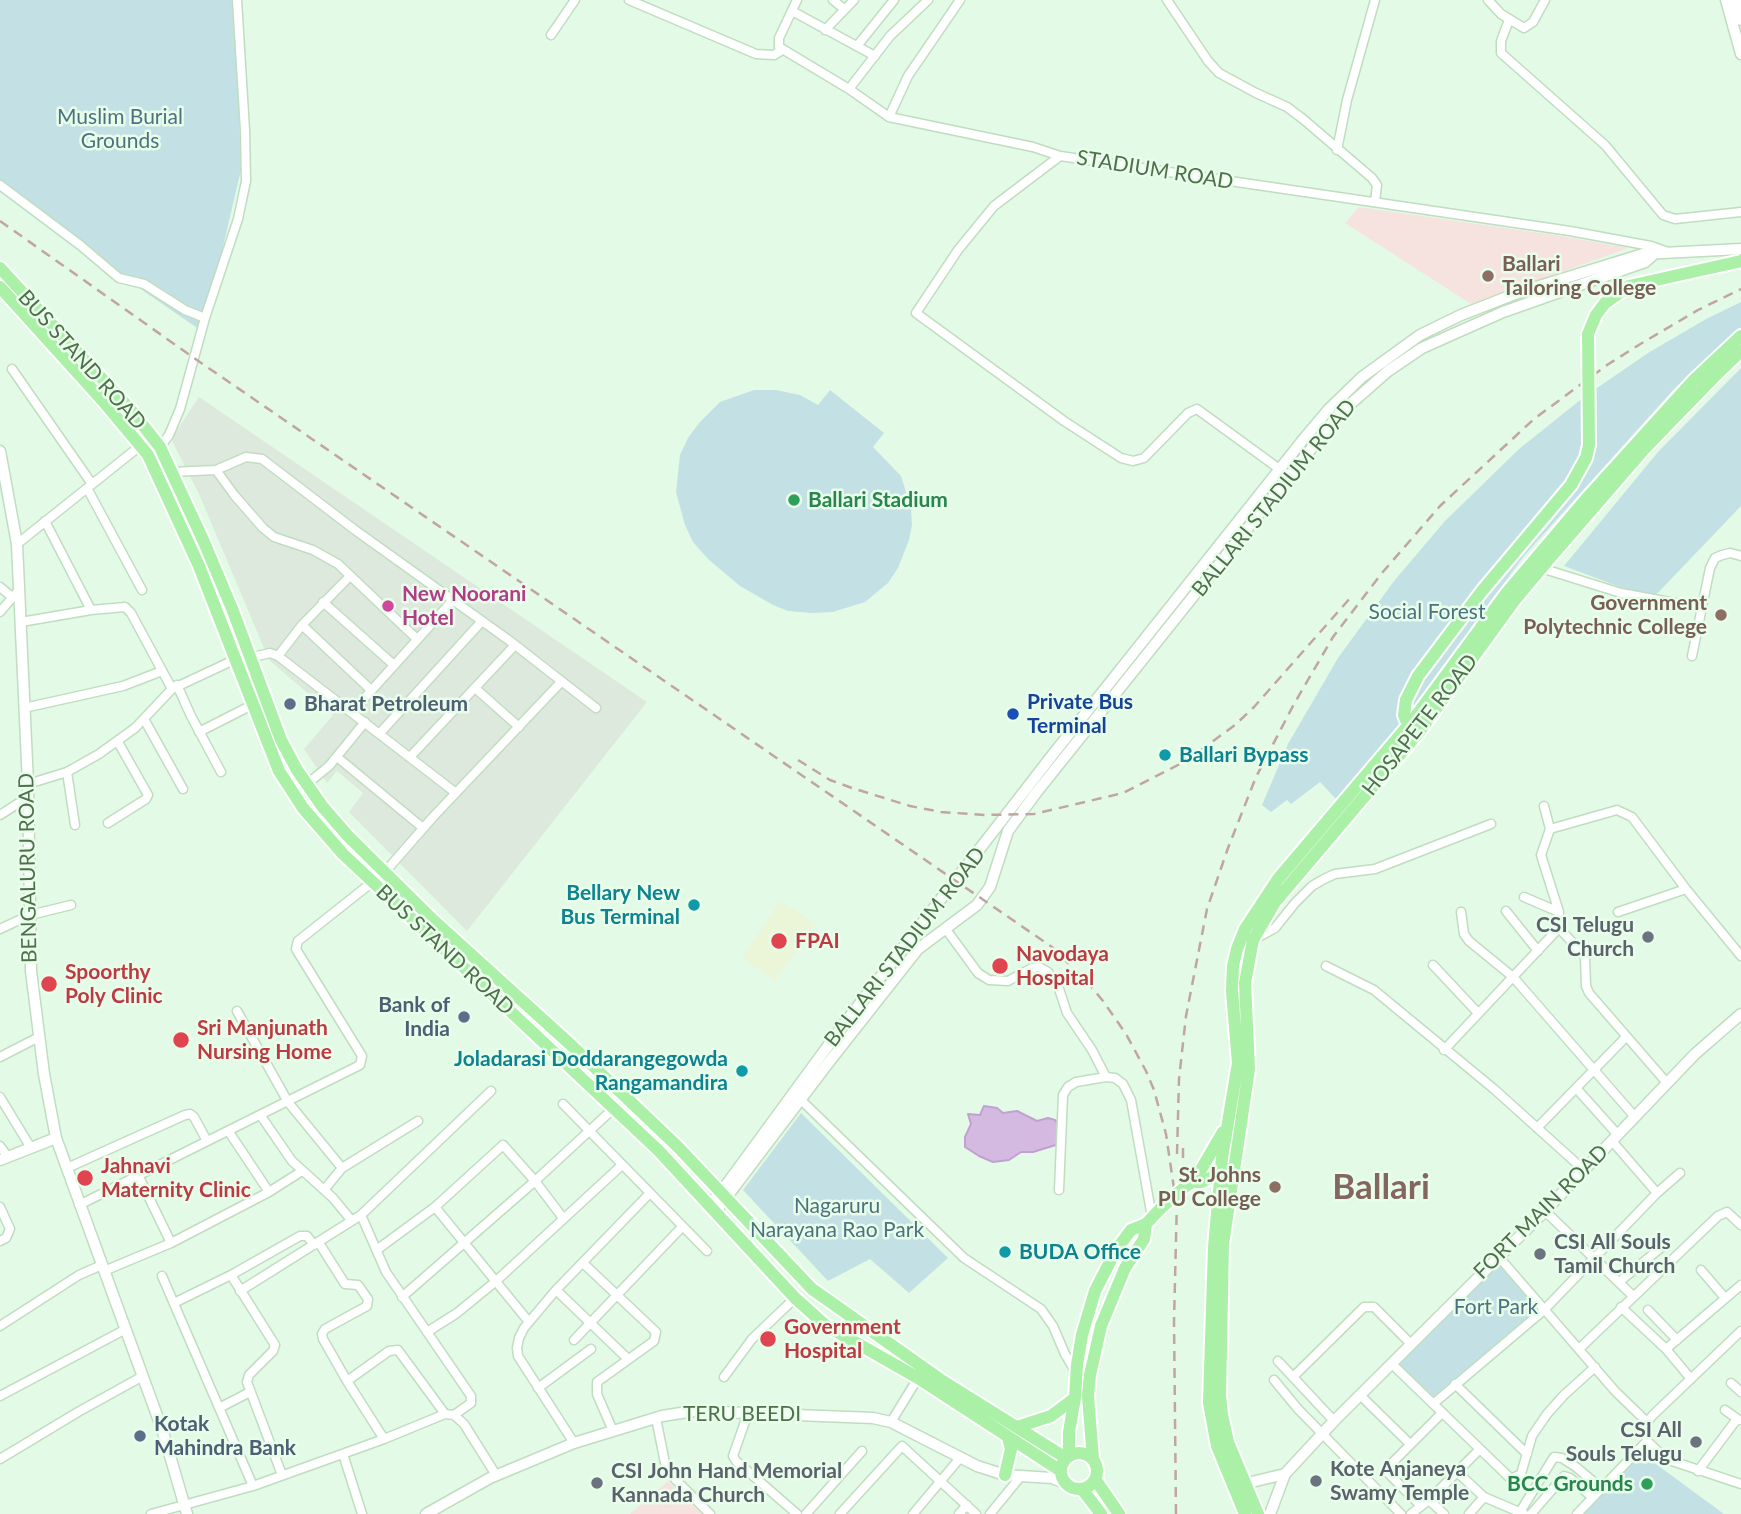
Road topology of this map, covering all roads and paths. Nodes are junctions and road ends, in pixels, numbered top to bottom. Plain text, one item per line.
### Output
1 (237, 0) edge
2 (576, 0) edge
3 (629, 0) edge
4 (797, 0) edge
5 (833, 0) edge
6 (854, 0) edge
7 (894, 0) edge
8 (929, 0) edge
9 (960, 0) edge
10 (1167, 0) edge
11 (1375, 0) edge
12 (1488, 0) edge
13 (1545, 0) edge
14 (1726, 0) edge
15 (1736, 0) edge
16 (844, 9) junction
17 (792, 11) junction
18 (1509, 20) junction
19 (1741, 20) edge
20 (825, 30) junction
21 (551, 35) dead end
22 (857, 46) junction
23 (782, 50) junction
24 (1741, 54) edge
25 (875, 56) junction
26 (849, 89) junction
27 (890, 117) junction
28 (1337, 150) junction
29 (1060, 156) junction
30 (0, 185) edge
31 (1376, 200) junction
32 (1741, 212) edge
33 (1741, 249) edge
34 (1670, 253) junction
35 (1653, 255) junction
36 (1741, 261) edge
37 (0, 268) edge
38 (0, 287) edge
39 (1484, 305) junction
40 (1489, 317) junction
41 (205, 318) junction
42 (1741, 336) edge
43 (1741, 351) edge
44 (12, 369) dead end
45 (141, 446) junction
46 (160, 447) junction
47 (0, 451) edge
48 (1279, 469) junction
49 (216, 470) junction
50 (171, 472) junction
51 (1289, 476) junction
52 (90, 486) junction
53 (46, 521) junction
54 (17, 544) junction
55 (1741, 556) edge
56 (1541, 568) junction
57 (350, 576) junction
58 (0, 587) edge
59 (142, 590) dead end
60 (15, 594) junction
61 (453, 600) junction
62 (323, 601) junction
63 (1702, 608) junction
64 (91, 610) junction
65 (0, 612) edge
66 (482, 621) junction
67 (21, 622) junction
68 (302, 625) junction
69 (417, 639) junction
70 (515, 645) junction
71 (278, 656) junction
72 (1692, 656) dead end
73 (242, 659) junction
74 (394, 665) junction
75 (162, 671) junction
76 (561, 681) junction
77 (175, 687) junction
78 (475, 688) junction
79 (371, 690) junction
80 (252, 705) junction
81 (24, 708) junction
82 (596, 708) dead end
83 (352, 712) junction
84 (144, 719) junction
85 (365, 722) junction
86 (519, 727) junction
87 (1414, 728) junction
88 (199, 732) junction
89 (380, 733) junction
90 (118, 742) junction
91 (1058, 756) junction
92 (337, 757) junction
93 (410, 757) junction
94 (67, 772) junction
95 (221, 772) dead end
96 (28, 784) junction
97 (307, 784) junction
98 (183, 789) dead end
99 (456, 793) junction
100 (28, 797) junction
101 (1544, 806) dead end
102 (0, 815) edge
103 (108, 822) dead end
104 (1491, 824) dead end
105 (75, 825) dead end
106 (423, 828) junction
107 (1550, 829) junction
108 (385, 872) junction
109 (371, 883) junction
110 (1686, 889) junction
111 (1524, 897) dead end
112 (71, 905) dead end
113 (1506, 911) dead end
114 (1461, 912) dead end
115 (1559, 912) junction
116 (1618, 912) dead end
117 (30, 915) junction
118 (945, 928) junction
119 (1559, 928) junction
120 (0, 929) edge
121 (1253, 940) junction
122 (1538, 951) junction
123 (1741, 956) edge
124 (1433, 965) dead end
125 (1326, 966) dead end
126 (1513, 976) junction
127 (237, 1011) dead end
128 (1478, 1013) junction
129 (1741, 1014) edge
130 (39, 1037) junction
131 (1626, 1037) junction
132 (1444, 1050) junction
133 (0, 1056) edge
134 (1594, 1070) junction
135 (1106, 1077) junction
136 (610, 1082) junction
137 (1667, 1083) junction
138 (1576, 1088) junction
139 (491, 1091) dead end
140 (598, 1094) junction
141 (0, 1097) edge
142 (800, 1099) junction
143 (288, 1102) junction
144 (563, 1104) dead end
145 (613, 1109) junction
146 (261, 1116) junction
147 (1635, 1117) junction
148 (1229, 1120) junction
149 (418, 1121) dead end
150 (1537, 1128) junction
151 (589, 1131) junction
152 (229, 1132) junction
153 (56, 1138) junction
154 (1615, 1138) junction
155 (207, 1141) junction
156 (0, 1146) edge
157 (31, 1148) junction
158 (4, 1159) edge
159 (1228, 1163) junction
160 (622, 1165) junction
161 (66, 1168) junction
162 (342, 1168) junction
163 (1202, 1168) junction
164 (1584, 1170) junction
165 (302, 1171) junction
166 (1680, 1173) dead end
167 (139, 1177) junction
168 (535, 1181) junction
169 (1193, 1183) junction
170 (324, 1189) junction
171 (1059, 1190) dead end
172 (269, 1192) junction
173 (1657, 1193) junction
174 (649, 1194) junction
175 (724, 1195) junction
176 (79, 1205) junction
177 (435, 1206) junction
178 (713, 1207) junction
179 (0, 1208) edge
180 (1223, 1208) junction
181 (1545, 1211) junction
182 (361, 1214) junction
183 (1153, 1216) junction
184 (563, 1218) junction
185 (352, 1221) junction
186 (1741, 1226) edge
187 (682, 1227) junction
188 (0, 1241) edge
189 (463, 1242) junction
190 (172, 1243) junction
191 (316, 1244) junction
192 (1663, 1246) dead end
193 (378, 1250) junction
194 (707, 1251) dead end
195 (1498, 1256) junction
196 (1595, 1259) junction
197 (583, 1263) junction
198 (103, 1268) junction
199 (1701, 1270) dead end
200 (231, 1275) junction
201 (162, 1276) dead end
202 (495, 1282) junction
203 (1619, 1282) junction
204 (1741, 1285) edge
205 (556, 1290) junction
206 (240, 1291) junction
207 (618, 1295) junction
208 (1633, 1296) junction
209 (402, 1297) junction
210 (794, 1298) junction
211 (1725, 1298) junction
212 (174, 1303) junction
213 (1621, 1307) junction
214 (1544, 1310) junction
215 (1648, 1310) dead end
216 (529, 1322) junction
217 (591, 1324) junction
218 (0, 1326) edge
219 (126, 1329) junction
220 (1741, 1331) edge
221 (427, 1332) junction
222 (574, 1340) dead end
223 (1677, 1340) junction
224 (1411, 1344) junction
225 (591, 1349) dead end
226 (1579, 1349) junction
227 (1666, 1349) junction
228 (628, 1359) junction
229 (1278, 1361) dead end
230 (1392, 1363) junction
231 (1595, 1367) junction
232 (1077, 1370) junction
233 (143, 1376) junction
234 (724, 1377) dead end
235 (1293, 1377) junction
236 (918, 1378) junction
237 (1691, 1379) junction
238 (1274, 1380) dead end
239 (347, 1381) junction
240 (1731, 1383) dead end
241 (1455, 1384) junction
242 (538, 1388) junction
243 (250, 1392) junction
244 (1741, 1392) edge
245 (1360, 1395) junction
246 (0, 1396) edge
247 (1075, 1398) junction
248 (1433, 1404) junction
249 (219, 1408) junction
250 (1725, 1410) dead end
251 (748, 1413) junction
252 (1442, 1413) junction
253 (449, 1414) junction
254 (656, 1418) junction
255 (1334, 1420) junction
256 (1739, 1420) edge
257 (891, 1422) junction
258 (1647, 1422) junction
259 (1017, 1427) junction
260 (613, 1431) junction
261 (913, 1433) junction
262 (1322, 1434) junction
263 (1009, 1438) junction
264 (384, 1439) junction
265 (1647, 1441) junction
266 (574, 1443) junction
267 (1410, 1444) junction
268 (902, 1446) junction
269 (1479, 1450) junction
270 (862, 1451) dead end
271 (343, 1454) junction
272 (1527, 1454) junction
273 (1068, 1457) junction
274 (960, 1458) junction
275 (0, 1459) edge
276 (1093, 1459) junction
277 (1698, 1471) junction
278 (1457, 1472) junction
279 (1285, 1474) junction
280 (282, 1475) junction
281 (496, 1475) junction
282 (1005, 1475) junction
283 (1021, 1476) junction
284 (1063, 1477) junction
285 (1095, 1479) junction
286 (942, 1482) junction
287 (1244, 1484) junction
288 (1741, 1484) edge
289 (253, 1486) junction
290 (1601, 1488) junction
291 (1082, 1489) junction
292 (1484, 1497) junction
293 (1592, 1497) junction
294 (1429, 1500) junction
295 (967, 1505) junction
296 (1421, 1506) junction
297 (186, 1509) edge
298 (1523, 1513) edge
299 (151, 1514) edge
300 (362, 1514) edge
301 (426, 1514) edge
302 (710, 1514) edge
303 (797, 1514) edge
304 (806, 1514) edge
305 (840, 1514) edge
306 (913, 1514) edge
307 (959, 1514) edge
308 (976, 1514) edge
309 (990, 1514) edge
310 (1101, 1514) edge
311 (1119, 1514) edge
312 (1245, 1514) edge
313 (1258, 1514) edge
314 (1270, 1514) edge
315 (1401, 1514) edge
316 (1411, 1514) edge
317 (1444, 1514) edge
318 (1469, 1514) edge
319 (1531, 1514) edge
320 (1577, 1514) edge

1 - 41 street
2 - 21 street
3 - 23 street
4 - 17 street
5 - 16 street
6 - 16 street
7 - 22 street
8 - 25 street
9 - 27 street
10 - 28 street
11 - 28 street
12 - 18 street
13 - 18 street
14 - 24 street
15 - 19 street
16 - 20 street
17 - 20 street
17 - 23 street
18 - 32 street
20 - 22 street
22 - 25 street
23 - 26 street
25 - 26 street
26 - 27 street
27 - 29 street
28 - 31 street
29 - 31 street, STADIUM ROAD
29 - 48 street, STADIUM ROAD
30 - 41 street
31 - 34 street, STADIUM ROAD
33 - 34 street
34 - 35 street
35 - 39 street, BALLARI STADIUM ROAD
35 - 40 street, BALLARI STADIUM ROAD
36 - 87 highway, bridge
37 - 46 highway, BUS STAND ROAD
38 - 45 highway, BUS STAND ROAD
39 - 40 street
39 - 48 street, BALLARI STADIUM ROAD
40 - 51 street, BALLARI STADIUM ROAD
41 - 46 street
42 - 87 highway, HOSAPETE ROAD
43 - 56 highway, HOSAPETE ROAD
44 - 52 street
45 - 52 street
45 - 73 highway, BUS STAND ROAD
46 - 50 highway, BUS STAND ROAD
47 - 54 street, BENGALURU ROAD
48 - 51 street, STADIUM ROAD
48 - 91 street, BALLARI STADIUM ROAD
49 - 50 street
49 - 57 street
49 - 61 street
50 - 73 highway, BUS STAND ROAD
51 - 91 street, BALLARI STADIUM ROAD
52 - 53 street
52 - 59 street
53 - 54 street
53 - 64 street
54 - 60 street, BENGALURU ROAD
55 - 63 street
56 - 63 street
56 - 87 highway, HOSAPETE ROAD
57 - 62 street
57 - 69 street
58 - 60 street
60 - 65 street
60 - 67 street, BENGALURU ROAD
61 - 66 street
61 - 69 street
62 - 68 street
62 - 74 street
63 - 72 street
64 - 67 street
64 - 75 street
66 - 70 street
66 - 89 street
67 - 81 street, BENGALURU ROAD
68 - 71 street
68 - 79 street
69 - 74 street
70 - 76 street
70 - 78 street
71 - 73 street
71 - 83 street
73 - 77 street
73 - 80 highway, BUS STAND ROAD
73 - 97 highway, BUS STAND ROAD
74 - 79 street
75 - 77 street
75 - 81 street
76 - 82 street
76 - 86 street
77 - 84 street
77 - 88 street
78 - 86 street
78 - 93 street
79 - 83 street
80 - 88 street
80 - 109 highway, BUS STAND ROAD
81 - 96 street, BENGALURU ROAD
83 - 85 street
84 - 90 street
84 - 98 street
85 - 89 street
85 - 92 street
86 - 99 street
87 - 121 highway, HOSAPETE ROAD
87 - 148 highway, HOSAPETE ROAD
88 - 95 street
89 - 93 street
90 - 94 street
90 - 103 street
91 - 118 street, BALLARI STADIUM ROAD
91 - 175 street, BALLARI STADIUM ROAD
92 - 97 street
92 - 106 street
93 - 99 street
94 - 96 street
94 - 105 street
96 - 100 street, BENGALURU ROAD
97 - 108 highway, BUS STAND ROAD
99 - 106 street
100 - 102 street
100 - 117 street, BENGALURU ROAD
101 - 107 street
104 - 121 street
106 - 108 street
107 - 110 street
107 - 115 street
108 - 109 street
108 - 136 highway, BUS STAND ROAD
109 - 140 highway, BUS STAND ROAD
109 - 143 street
110 - 116 street
110 - 123 street
111 - 115 street
112 - 117 street
113 - 122 street
114 - 126 street
115 - 119 street
117 - 120 street
117 - 130 street, BENGALURU ROAD
118 - 135 street
118 - 142 street, BALLARI STADIUM ROAD
119 - 122 street
119 - 131 street
121 - 159 highway, HOSAPETE ROAD
122 - 126 street
124 - 128 street
125 - 132 street
126 - 128 street
126 - 134 street
127 - 143 street
128 - 132 street
129 - 137 street, FORT MAIN ROAD
130 - 133 street
130 - 153 street, BENGALURU ROAD
131 - 134 street
131 - 137 street
132 - 150 street
134 - 138 street
134 - 147 street
135 - 171 street
135 - 183 street
136 - 140 highway
136 - 175 highway, BUS STAND ROAD
137 - 147 street, FORT MAIN ROAD
138 - 150 street
138 - 154 street
139 - 182 street
140 - 145 highway, BUS STAND ROAD
141 - 157 street
142 - 175 street, BALLARI STADIUM ROAD
142 - 232 street
143 - 146 street
143 - 162 street
144 - 151 street
145 - 151 street
145 - 178 highway, BUS STAND ROAD
146 - 152 street
146 - 165 street
147 - 154 street, FORT MAIN ROAD
148 - 159 highway, HOSAPETE ROAD
148 - 163 highway
149 - 162 street
150 - 164 street
151 - 160 street
151 - 168 street
152 - 155 street
152 - 172 street
153 - 157 street
153 - 161 street, BENGALURU ROAD
154 - 164 street, FORT MAIN ROAD
154 - 173 street
155 - 161 street
155 - 167 street
156 - 158 street
157 - 158 street
159 - 163 highway
159 - 169 highway
159 - 180 highway
160 - 174 street
160 - 184 street
161 - 176 street, BENGALURU ROAD
162 - 170 street
163 - 169 highway
164 - 181 street, FORT MAIN ROAD
165 - 170 street
165 - 172 street
166 - 173 street
167 - 176 street
167 - 190 street
168 - 177 street
168 - 184 street
168 - 189 street
169 - 180 highway
169 - 183 highway, bridge
170 - 185 street
172 - 190 street
173 - 196 street
174 - 187 street
174 - 197 street
175 - 178 street, BALLARI STADIUM ROAD
175 - 259 highway, BUS STAND ROAD
176 - 198 street, BENGALURU ROAD
177 - 189 street
177 - 193 street
178 - 210 highway, BUS STAND ROAD
179 - 188 street
180 - 287 highway
180 - 312 highway
181 - 195 street, FORT MAIN ROAD
181 - 196 street
182 - 185 street
182 - 193 street
183 - 232 highway
183 - 276 highway
184 - 202 street
185 - 191 street
186 - 208 street
187 - 194 street
187 - 207 street
189 - 202 street
189 - 209 street
190 - 198 street
191 - 200 street
191 - 206 street
191 - 239 street
192 - 203 street
193 - 209 street
195 - 214 street
195 - 224 street, FORT MAIN ROAD
196 - 203 street
196 - 214 street
197 - 205 street
197 - 207 street
198 - 218 street
198 - 219 street, BENGALURU ROAD
199 - 211 street
200 - 206 street
200 - 212 street
201 - 212 street
202 - 216 street
202 - 221 street
203 - 208 street
204 - 211 street
205 - 216 street
205 - 217 street
206 - 243 street
207 - 217 street
207 - 228 street
208 - 213 street
209 - 221 street
210 - 234 street
210 - 236 highway, BUS STAND ROAD
211 - 223 street
212 - 249 street
213 - 226 street
213 - 227 street
214 - 226 street
214 - 241 street
215 - 223 street
216 - 242 street
217 - 222 street
217 - 228 street
219 - 233 street, BENGALURU ROAD
219 - 246 street
220 - 237 street
221 - 253 street
223 - 227 street
224 - 230 street, FORT MAIN ROAD
224 - 235 street
225 - 242 street
226 - 231 street
227 - 237 street
228 - 260 street
229 - 235 street
230 - 245 street, FORT MAIN ROAD
230 - 248 street
231 - 258 street
231 - 272 street
232 - 247 highway
233 - 275 street
233 - 297 street, BENGALURU ROAD
235 - 255 street
236 - 257 street
236 - 263 highway, BUS STAND ROAD
237 - 258 street
238 - 262 street
239 - 253 street
239 - 264 street
240 - 244 street
241 - 248 street
241 - 272 street
242 - 266 street
243 - 249 street
243 - 280 street
245 - 255 street, FORT MAIN ROAD
245 - 267 street
247 - 259 highway
247 - 273 highway
248 - 252 street
249 - 289 street
250 - 256 street
251 - 254 street, TERU BEEDI
251 - 257 street, TERU BEEDI
251 - 303 street
252 - 267 street
252 - 269 street
253 - 264 street
253 - 281 street
254 - 260 street, TERU BEEDI
254 - 302 street
255 - 262 street, FORT MAIN ROAD
256 - 277 street
257 - 261 street, TERU BEEDI
258 - 265 street
259 - 273 highway, BUS STAND ROAD
260 - 266 street, TERU BEEDI
261 - 268 street
261 - 274 street, TERU BEEDI
262 - 279 street, FORT MAIN ROAD
262 - 315 street
263 - 282 highway
263 - 284 highway, BUS STAND ROAD
264 - 271 street
265 - 277 street
265 - 290 street
266 - 281 street, TERU BEEDI
267 - 296 street
268 - 286 street
268 - 305 street
269 - 272 street
269 - 278 street
270 - 304 street
271 - 280 street
271 - 300 street
273 - 276 highway
273 - 284 highway
274 - 282 street, TERU BEEDI
274 - 286 street
276 - 285 highway
277 - 288 street
278 - 292 street
278 - 294 street
279 - 287 street
279 - 314 street, FORT MAIN ROAD
280 - 289 street
281 - 301 street, TERU BEEDI
282 - 283 street, TERU BEEDI
283 - 284 street, TERU BEEDI
283 - 309 street
284 - 291 highway
285 - 291 highway
285 - 311 highway
286 - 295 street
286 - 306 street
287 - 313 highway
289 - 297 street
290 - 293 street
290 - 298 street
291 - 310 highway
292 - 298 street
292 - 318 street
293 - 319 street
293 - 320 street
294 - 296 street
294 - 317 street
295 - 307 street
295 - 308 street
296 - 316 street
297 - 299 street

